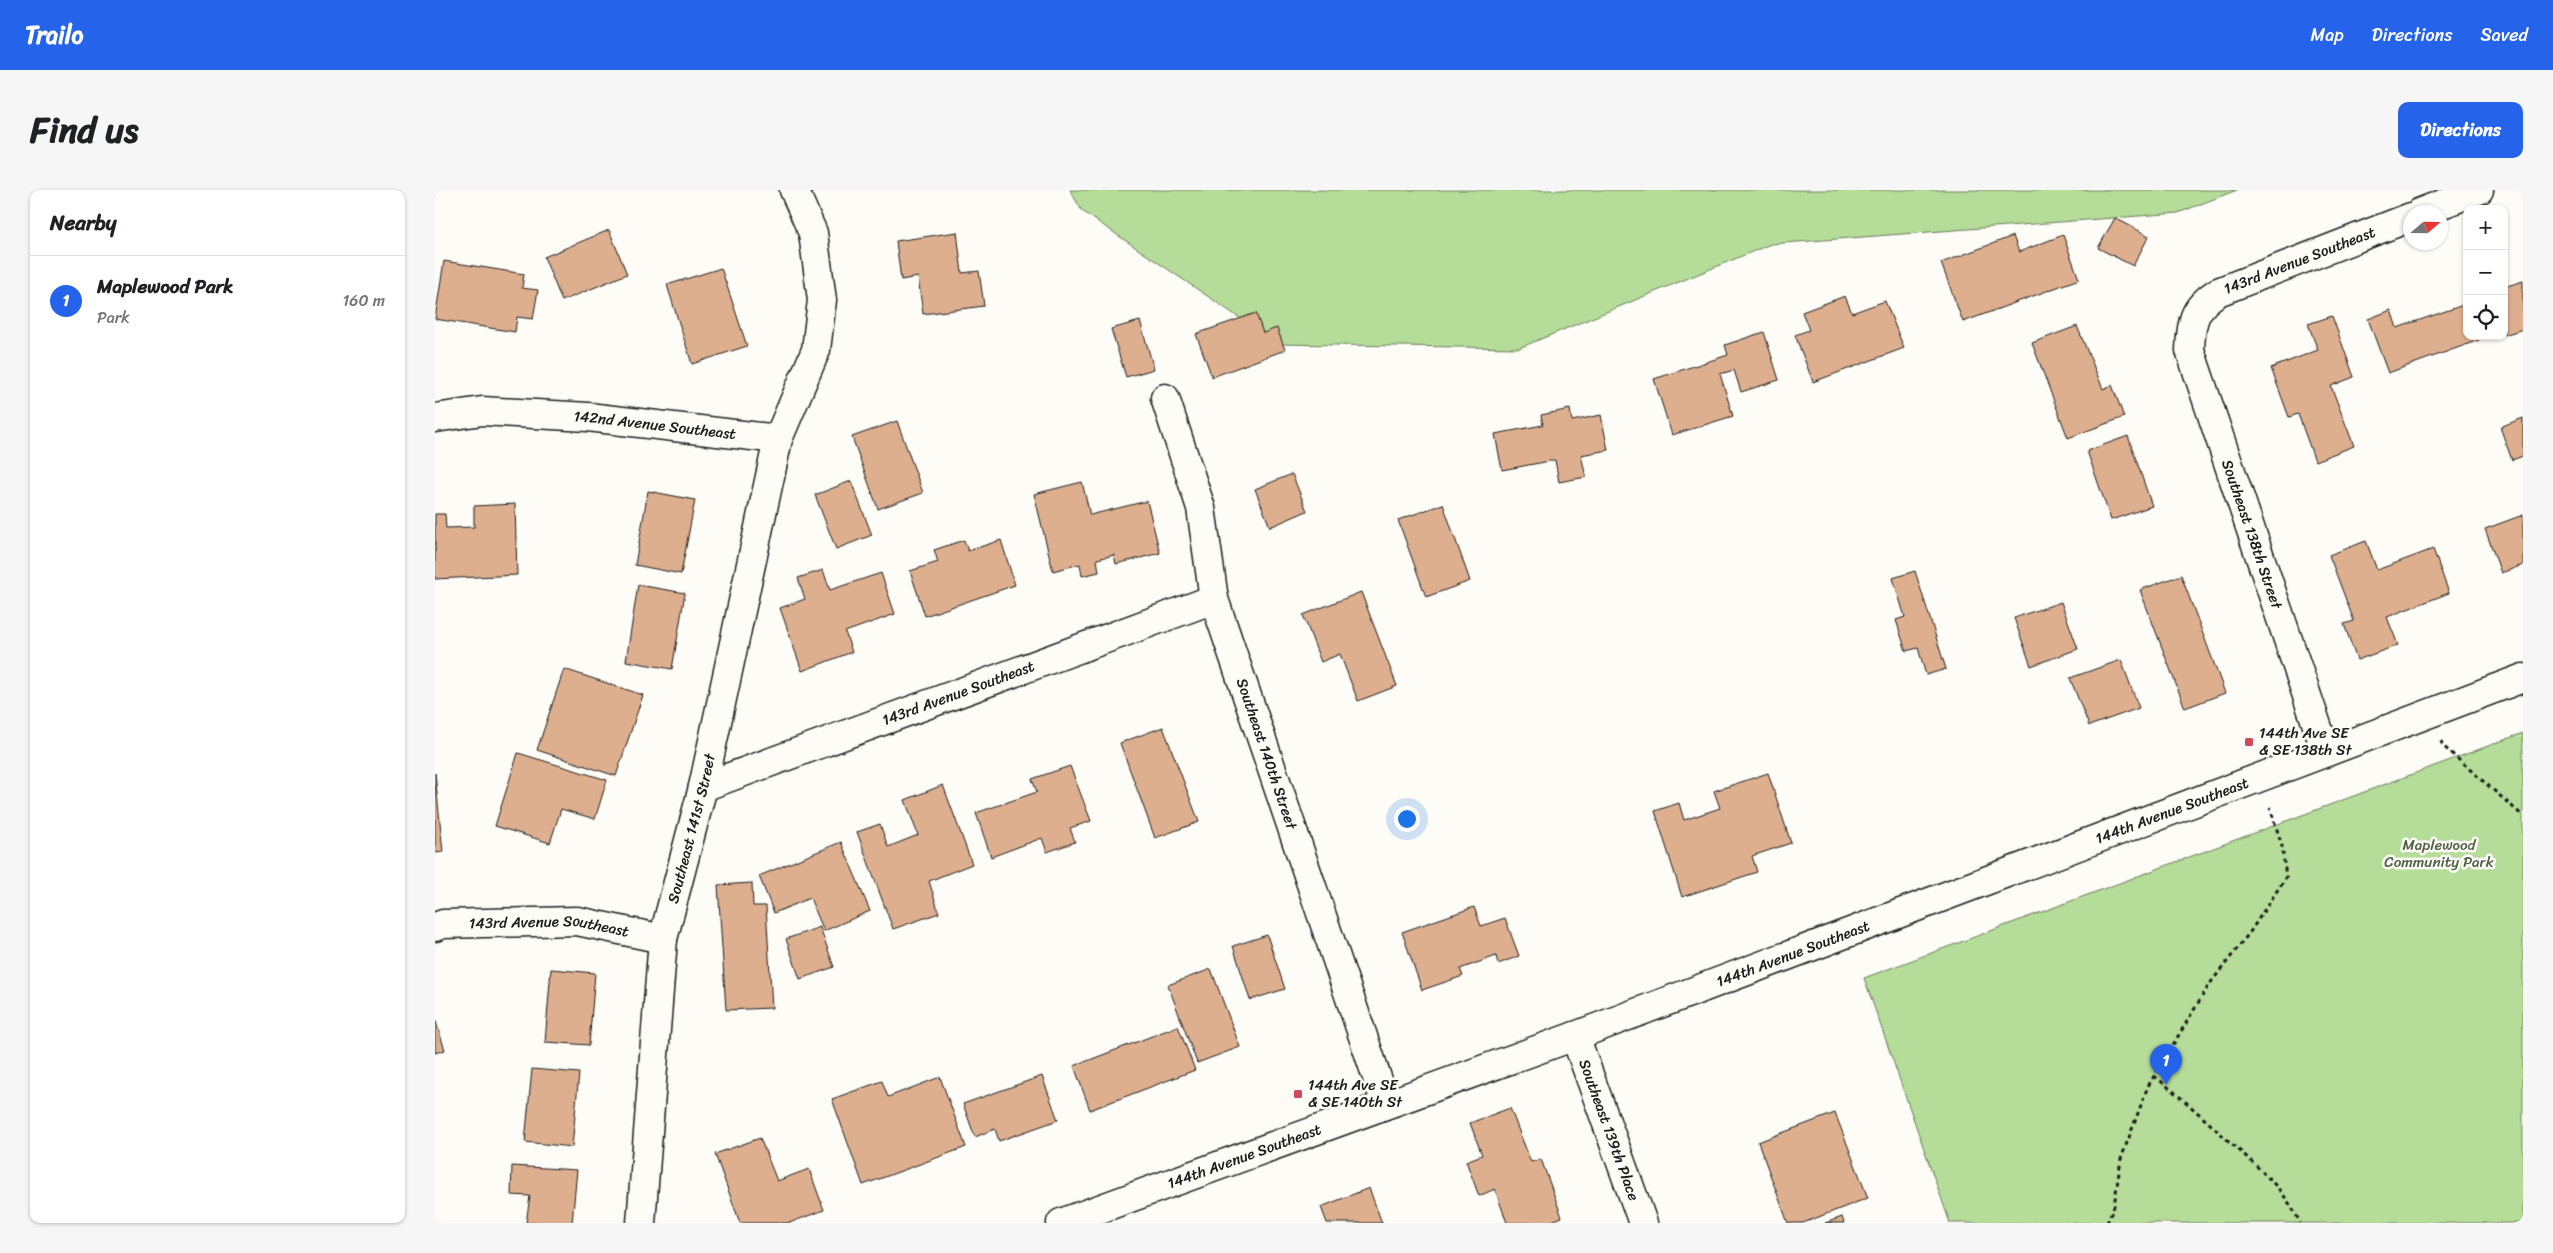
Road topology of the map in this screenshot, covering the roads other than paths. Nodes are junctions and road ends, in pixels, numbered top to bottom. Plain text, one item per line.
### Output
1 (794, 190) edge
2 (2479, 190) edge
3 (2439, 205) edge
4 (2403, 220) edge
5 (2195, 314) joint
6 (1165, 398) dead end
7 (435, 418) edge
8 (778, 439) junction
9 (1214, 598) junction
10 (2523, 678) edge
11 (2326, 752) junction
12 (703, 787) junction
13 (435, 927) edge
14 (663, 939) junction
15 (1575, 1036) junction
16 (1386, 1104) junction
17 (641, 1223) edge
18 (1061, 1223) edge
19 (1643, 1223) edge

1 - 8 street
2 - 3 street
4 - 5 street, 143rd Avenue Southeast
5 - 11 street, Southeast 138th Street
6 - 9 street, Southeast 140th Street
7 - 8 street, 142nd Avenue Southeast
8 - 12 street, Southeast 141st Street
9 - 12 street, 143rd Avenue Southeast
9 - 16 street, Southeast 140th Street
10 - 11 street, 144th Avenue Southeast
11 - 15 street, 144th Avenue Southeast
12 - 14 street, Southeast 141st Street
13 - 14 street, 143rd Avenue Southeast
14 - 17 street, Southeast 141st Street
15 - 16 street, 144th Avenue Southeast
15 - 19 street, Southeast 139th Place
16 - 18 street, 144th Avenue Southeast

